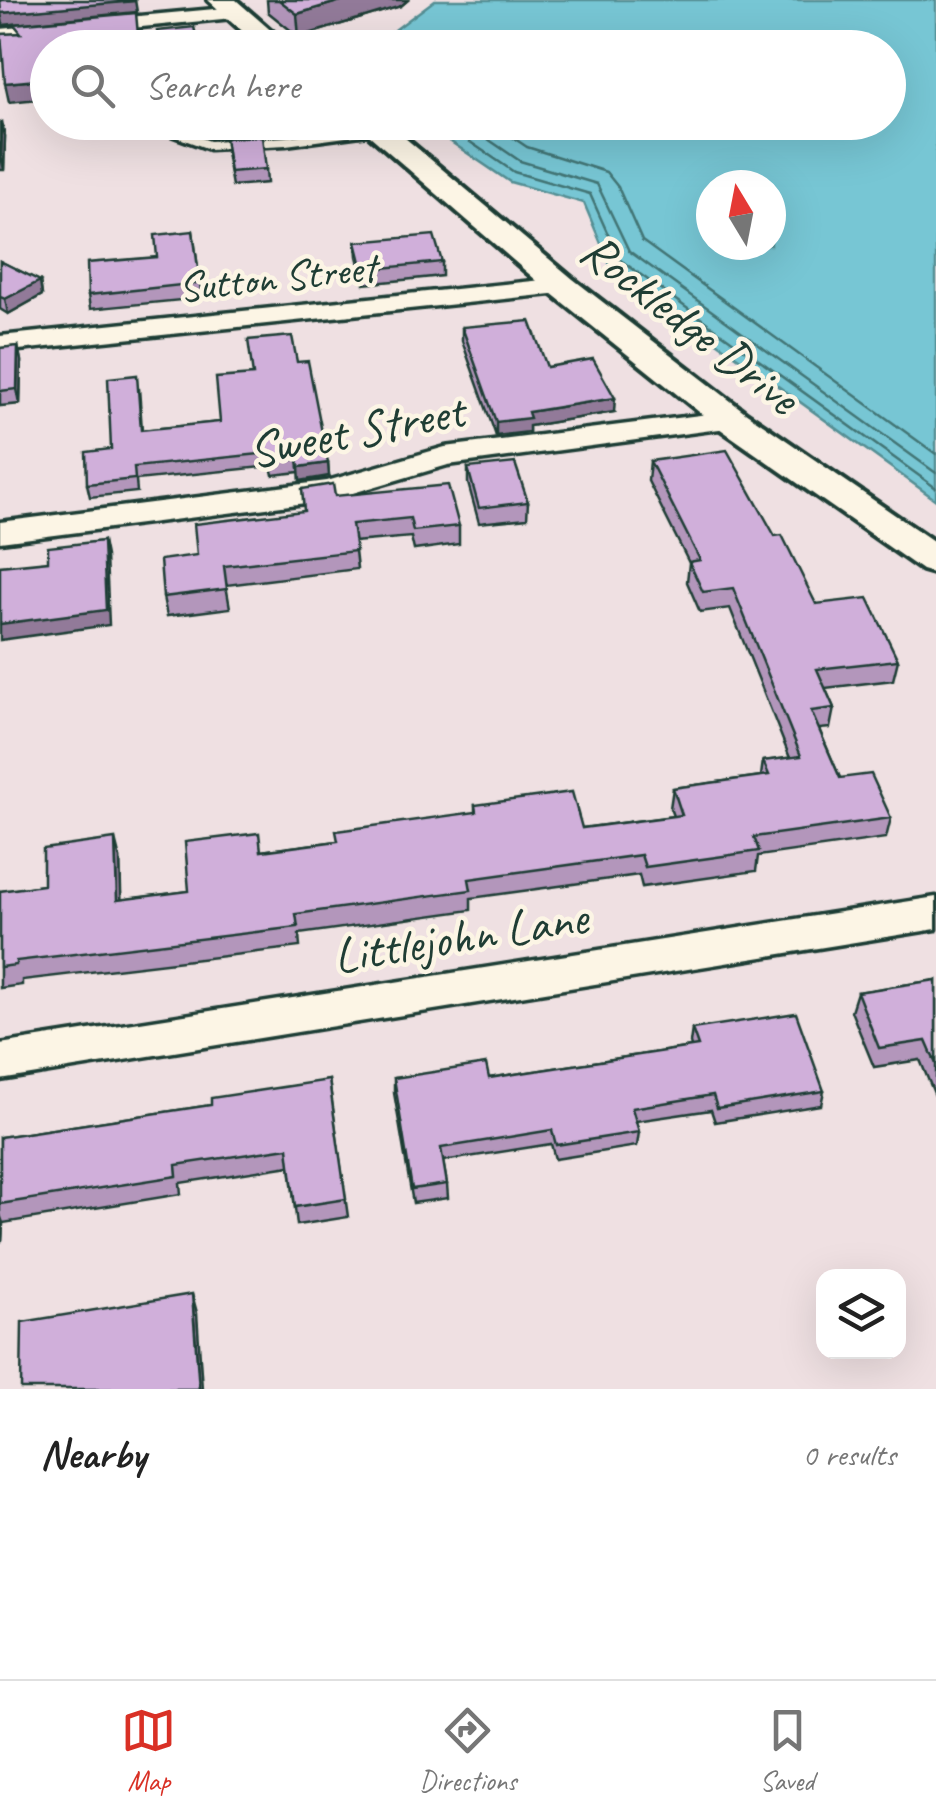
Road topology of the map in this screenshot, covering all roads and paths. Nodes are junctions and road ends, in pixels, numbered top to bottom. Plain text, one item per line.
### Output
1 (228, 7) edge
2 (41, 30) edge
3 (256, 30) edge
4 (30, 31) edge
5 (0, 35) edge
6 (198, 140) edge
7 (298, 140) edge
8 (388, 140) edge
9 (562, 286) junction
10 (0, 344) edge
11 (732, 420) junction
12 (0, 532) edge
13 (936, 562) edge
14 (936, 913) edge
15 (0, 1062) edge

1 - 2 street
1 - 3 street
4 - 5 street
6 - 7 lane
8 - 9 street, Rockledge Drive
9 - 10 street, Sutton Street
9 - 11 street, Rockledge Drive
11 - 12 street, Sweet Street
11 - 13 street, Rockledge Drive
14 - 15 street, Littlejohn Lane

